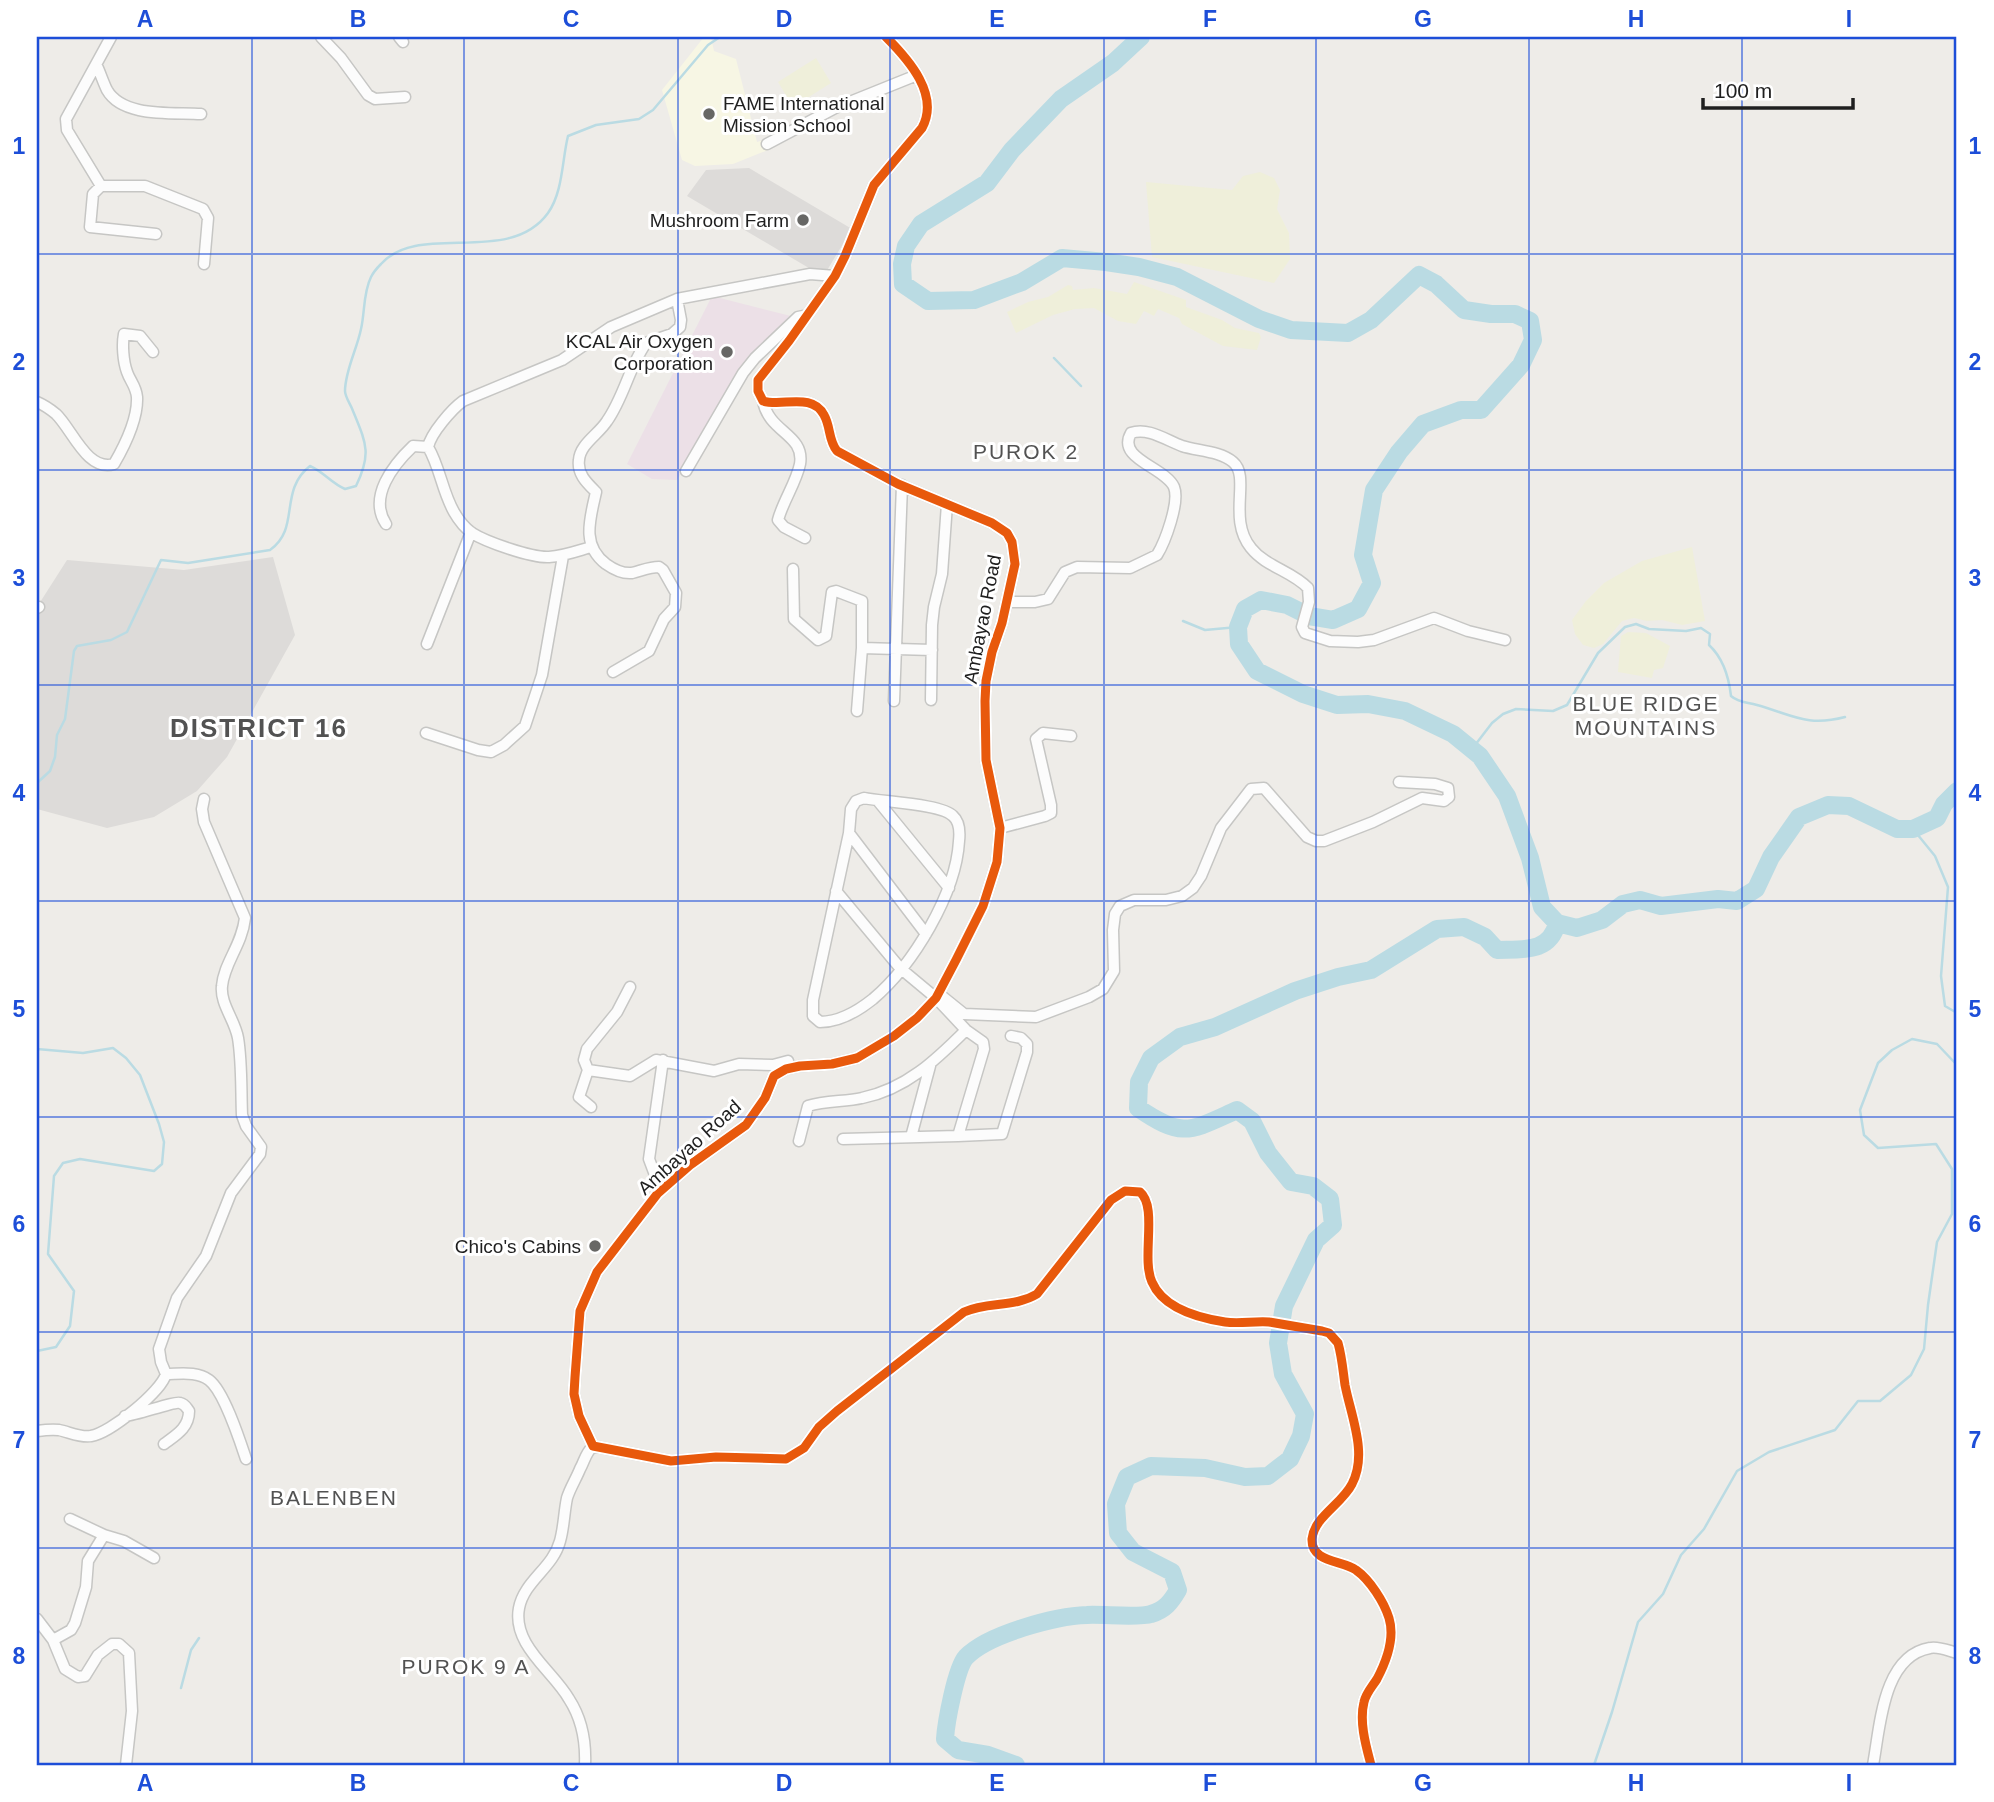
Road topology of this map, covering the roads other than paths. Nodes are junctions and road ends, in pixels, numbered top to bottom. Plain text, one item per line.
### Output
1 (111, 37) edge
2 (321, 37) edge
3 (886, 37) edge
4 (96, 64) junction
5 (917, 75) junction
6 (405, 97) dead end
7 (201, 114) dead end
8 (766, 144) dead end
9 (101, 186) junction
10 (156, 234) dead end
11 (204, 264) dead end
12 (835, 276) junction
13 (677, 299) junction
14 (807, 315) junction
15 (153, 352) dead end
16 (763, 401) junction
17 (37, 402) edge
18 (428, 447) junction
19 (686, 471) dead end
20 (902, 485) junction
21 (947, 504) junction
22 (386, 524) dead end
23 (471, 533) junction
24 (805, 538) dead end
25 (591, 547) junction
26 (563, 556) junction
27 (793, 569) dead end
28 (1007, 602) junction
29 (1505, 640) dead end
30 (427, 644) dead end
31 (862, 648) junction
32 (897, 649) junction
33 (932, 650) junction
34 (614, 672) dead end
35 (931, 700) dead end
36 (894, 701) dead end
37 (857, 710) dead end
38 (426, 733) dead end
39 (1071, 736) dead end
40 (1399, 782) dead end
41 (204, 799) dead end
42 (878, 801) junction
43 (1000, 828) junction
44 (849, 833) junction
45 (949, 888) junction
46 (836, 891) junction
47 (926, 934) junction
48 (900, 968) junction
49 (630, 986) dead end
50 (937, 995) junction
51 (967, 1030) junction
52 (1011, 1036) dead end
53 (663, 1060) junction
54 (788, 1060) dead end
55 (930, 1066) junction
56 (588, 1070) junction
57 (591, 1107) dead end
58 (958, 1136) junction
59 (911, 1137) junction
60 (843, 1139) dead end
61 (799, 1141) dead end
62 (664, 1187) junction
63 (166, 1374) junction
64 (125, 1416) junction
65 (37, 1431) edge
66 (164, 1444) dead end
67 (593, 1446) junction
68 (246, 1459) dead end
69 (70, 1518) dead end
70 (104, 1535) junction
71 (154, 1559) dead end
72 (37, 1619) edge
73 (53, 1640) junction
74 (1957, 1653) edge
75 (127, 1765) edge
76 (585, 1765) edge
77 (1371, 1765) edge
78 (1873, 1765) edge

1 - 4 street
2 - 6 street
3 - 5 street
4 - 7 street
4 - 9 street
5 - 8 street
5 - 12 street
9 - 10 street
9 - 11 street
12 - 13 street
12 - 14 street
13 - 18 street
13 - 25 street
14 - 16 street
14 - 19 street
15 - 17 street
16 - 20 street, Ambayao Road
16 - 24 street
18 - 22 street
18 - 23 street
20 - 21 street, Ambayao Road
20 - 32 street
21 - 28 street, Ambayao Road
21 - 33 street
23 - 26 street
23 - 30 street
25 - 26 street
25 - 34 street
26 - 38 street
27 - 31 street
28 - 29 street
28 - 43 street, Ambayao Road
31 - 32 street
31 - 37 street
32 - 33 street
32 - 36 street
33 - 35 street
39 - 43 street
40 - 50 street
41 - 63 street
42 - 44 street
42 - 45 street
42 - 45 street
43 - 50 street, Ambayao Road
44 - 46 street
44 - 47 street
45 - 47 street
46 - 48 street
46 - 48 street
47 - 48 street
48 - 50 street
49 - 56 street
50 - 51 street
50 - 62 street, Ambayao Road
51 - 55 street
51 - 58 street
52 - 58 street
53 - 54 street
53 - 56 street
53 - 62 street
55 - 59 street
55 - 61 street
56 - 57 street
58 - 59 street
59 - 60 street
62 - 67 street, Ambayao Road
63 - 64 street
63 - 68 street
64 - 65 street
64 - 66 street
67 - 76 street
67 - 77 street
69 - 70 street
70 - 71 street
70 - 73 street
72 - 73 street
73 - 75 street
74 - 78 street

